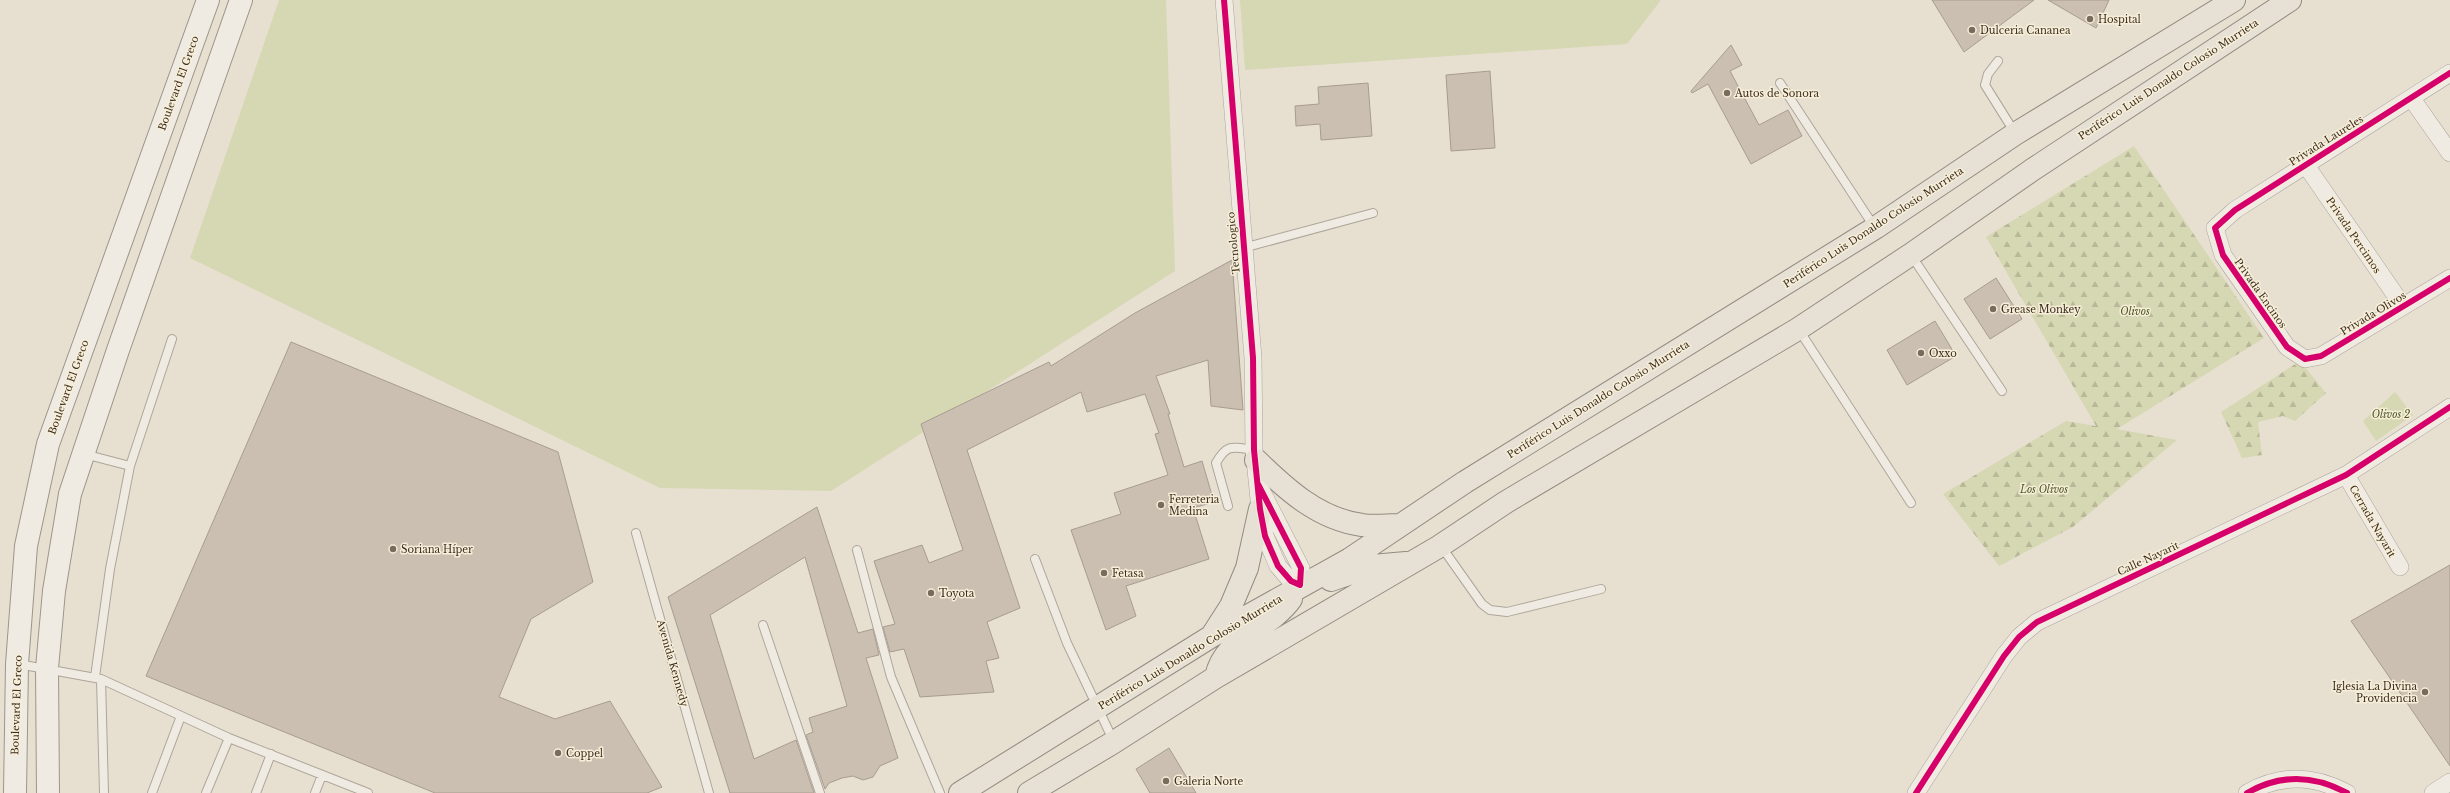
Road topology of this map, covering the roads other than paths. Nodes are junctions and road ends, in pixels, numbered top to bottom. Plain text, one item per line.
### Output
1 (1224, 0) edge
2 (2234, 0) edge
3 (2290, 0) edge
4 (207, 1) edge
5 (238, 7) edge
6 (1998, 61) dead end
7 (2450, 73) edge
8 (1780, 83) dead end
9 (2412, 99) junction
10 (2015, 134) junction
11 (2450, 153) edge
12 (2305, 164) junction
13 (1373, 213) dead end
14 (1875, 228) junction
15 (2215, 228) joint
16 (1243, 248) junction
17 (1910, 255) junction
18 (2450, 278) edge
19 (2403, 306) junction
20 (1798, 329) junction
21 (172, 339) dead end
22 (2305, 360) joint
23 (2002, 391) dead end
24 (2450, 407) edge
25 (83, 454) junction
26 (1255, 455) junction
27 (130, 466) junction
28 (2346, 475) junction
29 (1258, 484) junction
30 (1911, 503) dead end
31 (1228, 506) dead end
32 (1260, 509) junction
33 (1399, 525) junction
34 (636, 533) dead end
35 (1440, 546) junction
36 (857, 550) dead end
37 (1035, 559) dead end
38 (1411, 563) junction
39 (2400, 567) dead end
40 (1300, 585) junction
41 (1601, 589) dead end
42 (763, 625) dead end
43 (1212, 636) junction
44 (17, 664) junction
45 (47, 668) junction
46 (1216, 677) junction
47 (98, 678) junction
48 (1097, 708) junction
49 (181, 716) junction
50 (229, 738) junction
51 (1114, 742) junction
52 (271, 754) junction
53 (322, 775) junction
54 (2450, 782) edge
55 (1035, 792) edge
56 (15, 793) edge
57 (48, 793) edge
58 (104, 793) edge
59 (152, 793) edge
60 (206, 793) edge
61 (256, 793) edge
62 (315, 793) edge
63 (366, 793) edge
64 (709, 793) edge
65 (820, 793) edge
66 (940, 793) edge
67 (960, 793) edge
68 (1916, 793) edge
69 (2247, 793) edge
70 (2347, 793) edge
71 (2433, 793) edge

1 - 16 street, Tecnologico
2 - 10 main road, Periférico Luis Donaldo Colosio Murrieta
3 - 17 main road, Periférico Luis Donaldo Colosio Murrieta
4 - 5 main road
4 - 44 main road, Boulevard El Greco
5 - 25 main road
6 - 10 lane
7 - 9 street, Privada Laureles
8 - 14 lane
9 - 11 street
9 - 12 street, Privada Laureles
10 - 14 main road, Periférico Luis Donaldo Colosio Murrieta
12 - 15 street, Privada Laureles
12 - 19 street, Privada Percimos
13 - 16 lane
14 - 33 main road, Periférico Luis Donaldo Colosio Murrieta
15 - 22 street, Privada Encinos
16 - 26 street, Tecnologico
17 - 20 main road, Periférico Luis Donaldo Colosio Murrieta
17 - 23 lane
18 - 19 street, Privada Olivos
19 - 22 street, Privada Olivos
20 - 30 lane
20 - 35 main road, Periférico Luis Donaldo Colosio Murrieta
21 - 27 lane
24 - 28 street, Calle Nayarit
25 - 27 lane
25 - 45 main road
26 - 29 street, Tecnologico
26 - 31 lane
26 - 33 main road
27 - 47 lane
28 - 39 street, Cerrada Nayarit
28 - 68 street, Calle Nayarit
29 - 32 street, Tecnologico
29 - 40 street, Tecnologico
32 - 40 street, Tecnologico
32 - 43 main road
33 - 40 main road, Periférico Luis Donaldo Colosio Murrieta
34 - 64 lane, Avenida Kennedy
35 - 38 main road, Periférico Luis Donaldo Colosio Murrieta
35 - 41 lane
36 - 66 lane
37 - 48 lane
38 - 40 main road
38 - 46 main road, Periférico Luis Donaldo Colosio Murrieta
40 - 43 main road, Periférico Luis Donaldo Colosio Murrieta
40 - 46 main road
42 - 65 lane
43 - 48 main road, Periférico Luis Donaldo Colosio Murrieta
44 - 45 lane
44 - 56 main road, Boulevard El Greco
45 - 47 lane
45 - 57 main road
46 - 51 main road, Periférico Luis Donaldo Colosio Murrieta
47 - 49 lane
47 - 58 lane
48 - 51 lane
48 - 67 main road, Periférico Luis Donaldo Colosio Murrieta
49 - 50 lane
49 - 59 lane
50 - 52 lane
50 - 60 lane
51 - 55 main road, Periférico Luis Donaldo Colosio Murrieta
52 - 53 lane
52 - 61 lane
53 - 62 lane
53 - 63 lane
54 - 71 street
69 - 70 street

